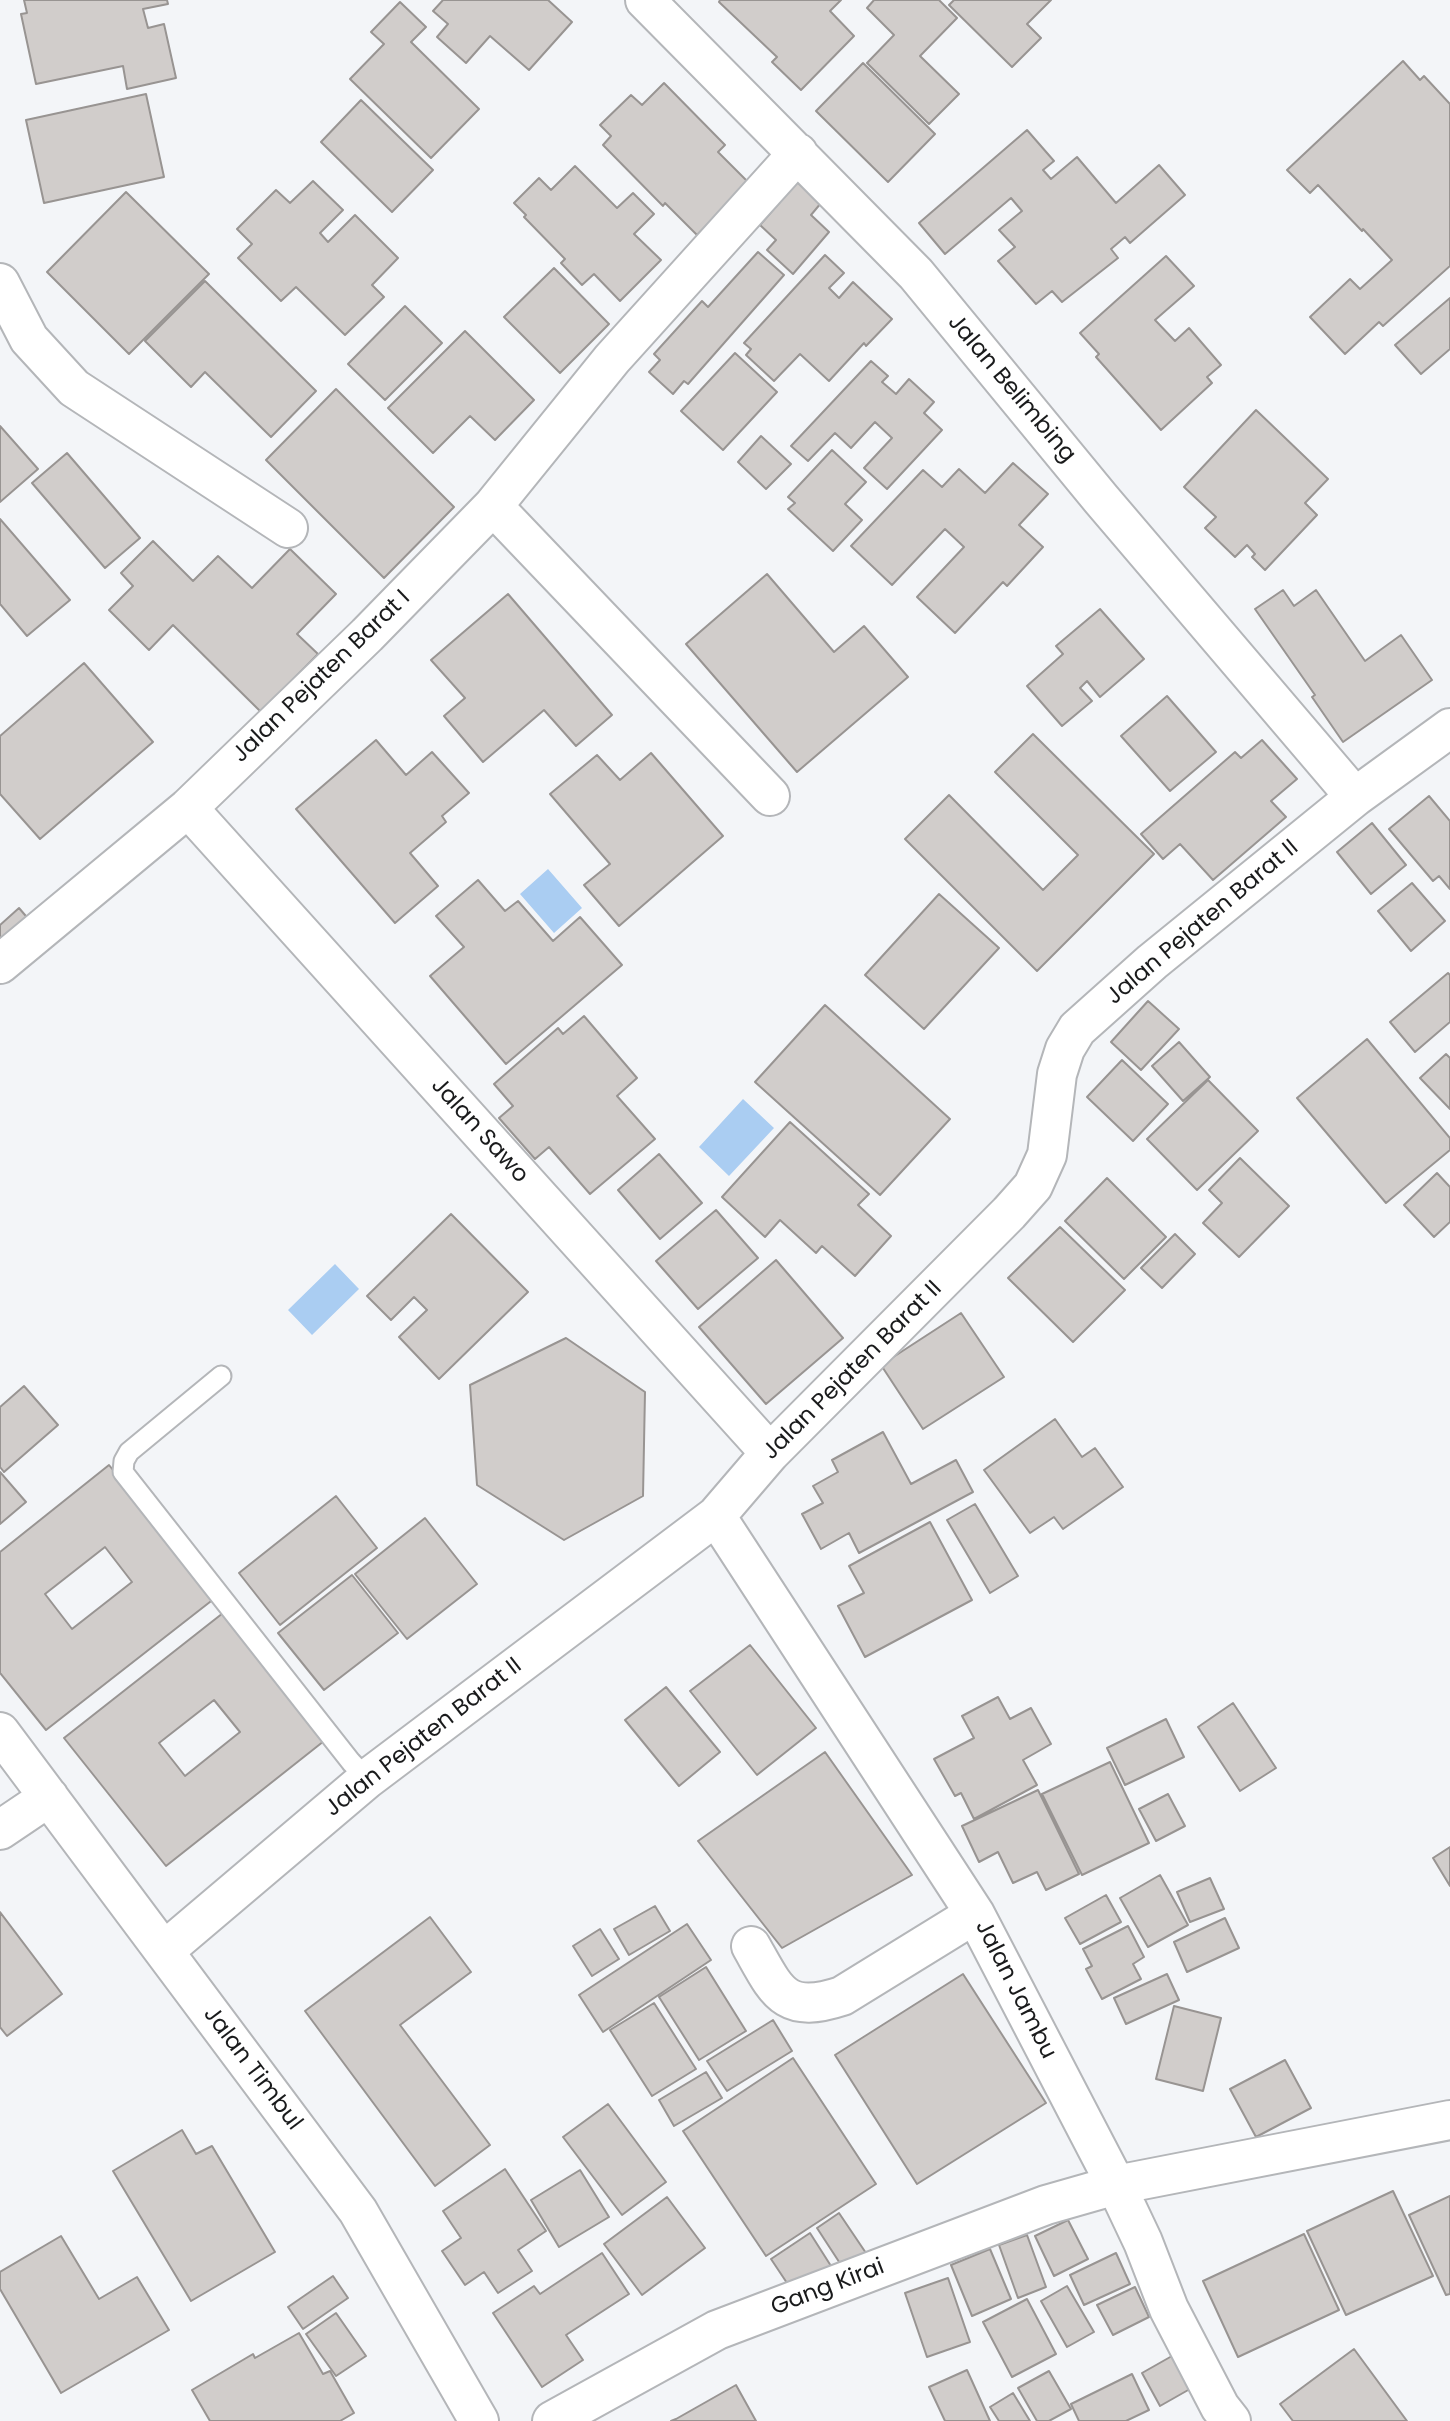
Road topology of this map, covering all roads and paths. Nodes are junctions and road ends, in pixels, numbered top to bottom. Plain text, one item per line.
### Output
1 (645, 0) edge
2 (798, 153) junction
3 (0, 283) edge
4 (493, 506) junction
5 (288, 528) dead end
6 (1450, 728) edge
7 (770, 796) dead end
8 (1355, 797) junction
9 (188, 808) junction
10 (0, 964) edge
11 (221, 1376) dead end
12 (770, 1453) junction
13 (716, 1516) junction
14 (0, 1732) edge
15 (367, 1779) junction
16 (49, 1797) junction
17 (0, 1830) edge
18 (975, 1914) junction
19 (751, 1946) dead end
20 (164, 1951) junction
21 (1450, 2120) edge
22 (1116, 2185) junction
23 (479, 2421) edge
24 (552, 2421) edge
25 (1231, 2421) edge

1 - 2 street, Jalan Belimbing
2 - 4 street, Jalan Pejaten Barat I
2 - 8 street, Jalan Belimbing
3 - 5 street
4 - 7 street
4 - 9 street, Jalan Pejaten Barat I
6 - 8 street, Jalan Pejaten Barat II
8 - 12 street, Jalan Pejaten Barat II
9 - 10 street, Jalan Pejaten Barat I
9 - 12 street, Jalan Sawo
11 - 15 lane
12 - 13 street, Jalan Pejaten Barat II
13 - 15 street, Jalan Pejaten Barat II
13 - 18 street, Jalan Jambu
14 - 16 street, Jalan Timbul
15 - 20 street, Jalan Pejaten Barat II
16 - 17 street
16 - 20 street, Jalan Timbul
18 - 19 street
18 - 22 street, Jalan Jambu
20 - 23 street, Jalan Timbul
21 - 22 street
22 - 24 street, Gang Kirai
22 - 25 street, Jalan Jambu

